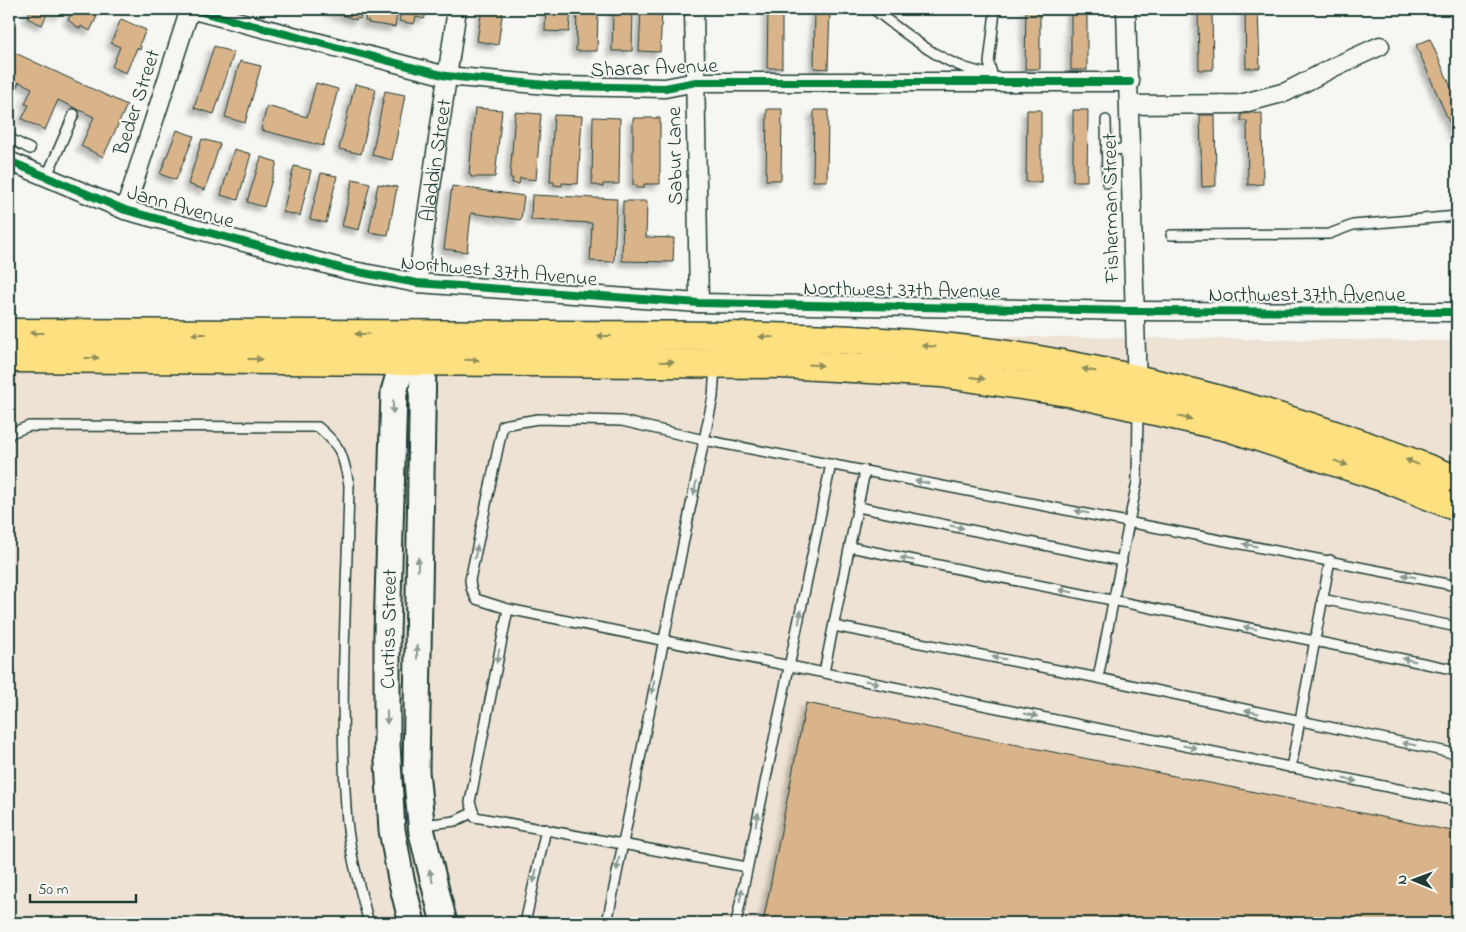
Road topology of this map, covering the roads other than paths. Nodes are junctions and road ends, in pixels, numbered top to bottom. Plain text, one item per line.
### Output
1 (190, 9) edge
2 (458, 9) edge
3 (694, 9) edge
4 (872, 9) edge
5 (1126, 9) edge
6 (995, 11) dead end
7 (1380, 46) dead end
8 (446, 76) junction
9 (993, 78) junction
10 (696, 82) junction
11 (1130, 82) junction
12 (1130, 105) junction
13 (74, 114) dead end
14 (1106, 120) dead end
15 (9, 140) edge
16 (30, 148) dead end
17 (1132, 149) junction
18 (1106, 150) junction
19 (9, 162) edge
20 (46, 178) junction
21 (1107, 183) dead end
22 (125, 210) junction
23 (1457, 216) edge
24 (1171, 234) dead end
25 (348, 270) joint
26 (417, 283) junction
27 (699, 304) junction
28 (1134, 311) junction
29 (1457, 312) edge
30 (9, 332) edge
31 (412, 351) junction
32 (9, 358) edge
33 (715, 363) junction
34 (1137, 380) junction
35 (1138, 406) junction
36 (9, 436) edge
37 (704, 440) junction
38 (831, 464) junction
39 (865, 471) junction
40 (1457, 480) edge
41 (858, 507) junction
42 (1457, 507) edge
43 (1130, 521) junction
44 (850, 547) junction
45 (1330, 560) junction
46 (1122, 561) junction
47 (1457, 586) edge
48 (1322, 600) junction
49 (1114, 601) junction
50 (508, 608) junction
51 (834, 626) junction
52 (1457, 627) edge
53 (663, 640) junction
54 (1315, 641) junction
55 (790, 665) junction
56 (1457, 670) edge
57 (824, 672) junction
58 (1098, 678) junction
59 (1300, 722) junction
60 (1457, 754) edge
61 (1291, 768) junction
62 (389, 797) junction
63 (1457, 801) edge
64 (472, 813) junction
65 (421, 829) junction
66 (546, 829) junction
67 (622, 843) junction
68 (747, 867) junction
69 (369, 923) edge
70 (412, 923) edge
71 (444, 923) edge
72 (525, 923) edge
73 (607, 923) edge
74 (736, 923) edge

1 - 8 street, Sharar Avenue
1 - 22 street, Beder Street
2 - 8 street, Aladdin Street
3 - 10 street, Sabur Lane
4 - 9 lane
5 - 11 street, Fisherman Street
6 - 9 lane
7 - 12 street
8 - 10 street, Sharar Avenue
8 - 26 street, Aladdin Street
9 - 10 street, Sharar Avenue
9 - 11 street, Sharar Avenue
10 - 27 street, Sabur Lane
11 - 12 street, Fisherman Street
12 - 17 street, Fisherman Street
13 - 20 lane
14 - 18 lane
15 - 16 lane
17 - 18 lane
17 - 28 street, Fisherman Street
18 - 21 lane
19 - 20 street, Jann Avenue
20 - 22 street, Jann Avenue
22 - 25 street, Jann Avenue
23 - 24 lane
25 - 26 street, Northwest 37th Avenue
26 - 27 street, Northwest 37th Avenue
27 - 28 street, Northwest 37th Avenue
28 - 29 street, Northwest 37th Avenue
28 - 34 street, Fisherman Street
31 -> 30 main road
32 -> 31 main road
31 -> 33 main road
34 -> 31 main road
31 -> 62 street, Curtiss Street
65 -> 31 street, Curtiss Street
33 -> 35 main road
33 - 37 lane
34 - 35 street, Fisherman Street
40 -> 34 main road
35 -> 42 main road
35 - 43 lane
36 - 69 lane
37 - 38 lane
50 -> 37 lane
37 -> 53 lane
38 - 39 lane
55 -> 38 lane
39 - 41 lane
43 -> 39 lane
41 - 44 lane
41 -> 46 lane
45 -> 43 lane
43 - 46 lane
49 -> 44 lane
44 - 51 lane
47 -> 45 lane
45 - 48 lane
46 - 49 lane
48 - 52 lane
48 - 54 lane
54 -> 49 lane
49 - 58 lane
50 - 53 lane
50 -> 64 lane
51 - 57 lane
58 -> 51 lane
53 - 55 lane
53 -> 67 lane
56 -> 54 lane
54 - 59 lane
55 - 57 lane
68 -> 55 lane
57 -> 61 lane
59 -> 58 lane
60 -> 59 lane
59 - 61 lane
61 -> 63 lane
62 - 65 street
62 - 70 street, Curtiss Street
64 - 65 lane
64 - 66 lane
71 -> 65 street, Curtiss Street
66 - 67 lane
66 -> 72 lane
67 - 68 lane
67 -> 73 lane
74 -> 68 lane

